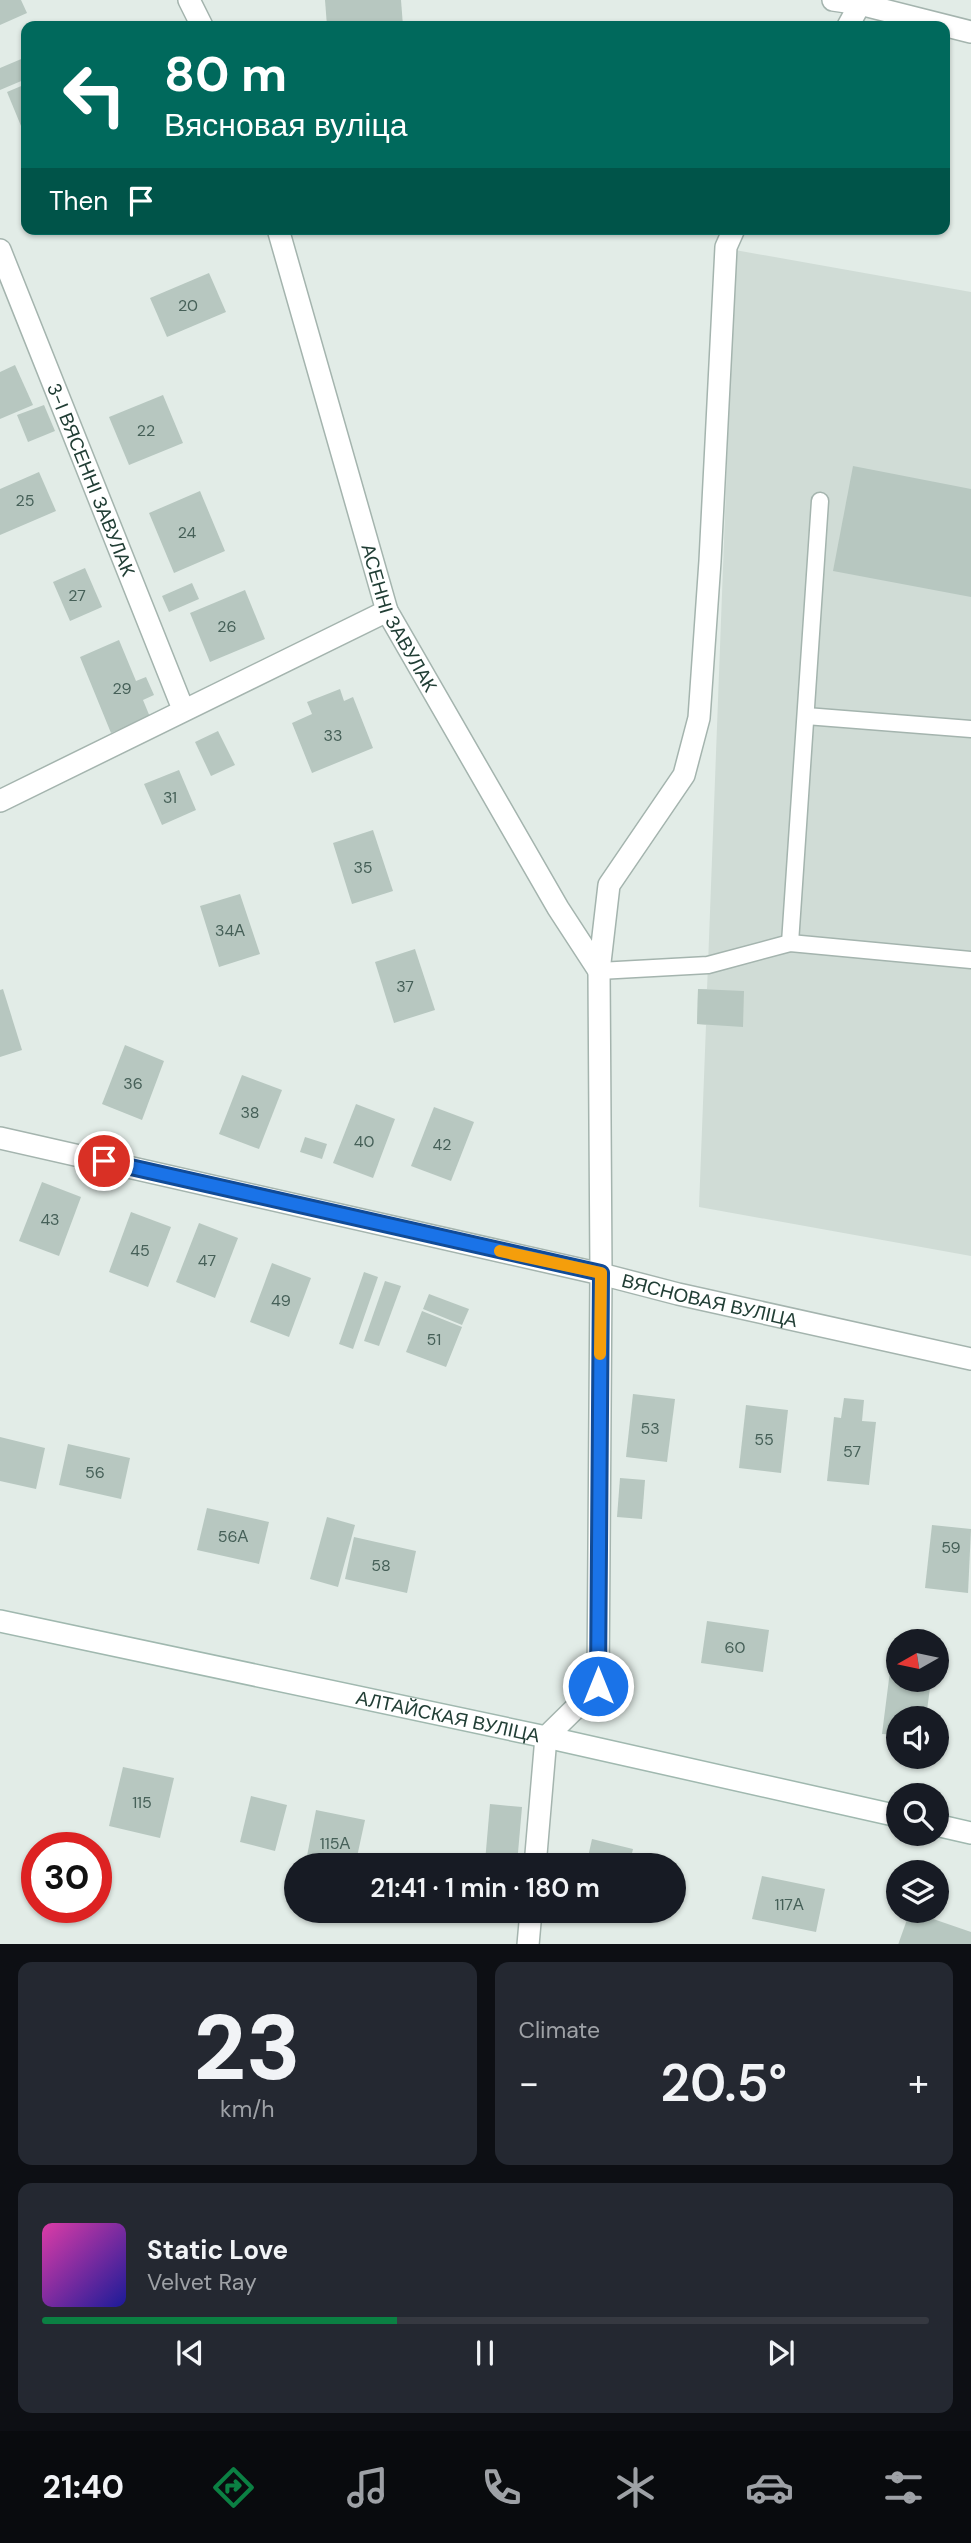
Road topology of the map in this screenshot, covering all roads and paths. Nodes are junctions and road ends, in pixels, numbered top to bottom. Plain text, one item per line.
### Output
1 (189, 0) edge
2 (833, 0) edge
3 (860, 4) junction
4 (200, 21) edge
5 (851, 21) edge
6 (927, 21) edge
7 (950, 27) edge
8 (971, 32) edge
9 (280, 235) edge
10 (731, 235) edge
11 (0, 250) edge
12 (820, 501) dead end
13 (387, 611) junction
14 (183, 709) junction
15 (806, 716) junction
16 (971, 729) edge
17 (0, 801) edge
18 (790, 943) junction
19 (971, 960) edge
20 (599, 971) junction
21 (0, 1138) edge
22 (601, 1273) junction
23 (971, 1359) edge
24 (0, 1621) edge
25 (547, 1737) junction
26 (886, 1813) edge
27 (949, 1828) edge
28 (971, 1833) edge
29 (536, 1853) edge
30 (530, 1923) edge
31 (528, 1944) edge

1 - 4 street
2 - 3 street
3 - 5 street
3 - 6 street
7 - 8 street
9 - 13 street, АСЕННІ ЗАВУЛАК
10 - 20 street
11 - 14 street, 3-І ВЯСЕННІ ЗАВУЛАК
12 - 15 lane
13 - 14 street
13 - 20 street, АСЕННІ ЗАВУЛАК
14 - 17 street
15 - 16 lane
15 - 18 lane
18 - 19 lane
18 - 20 lane
20 - 22 street
21 - 22 street, ВЯСНОВАЯ ВУЛІЦА
22 - 23 street, ВЯСНОВАЯ ВУЛІЦА
22 - 25 street
24 - 25 street, АЛТАЙСКАЯ ВУЛІЦА
25 - 26 street, АЛТАЙСКАЯ ВУЛІЦА
25 - 29 street
27 - 28 street
30 - 31 street

